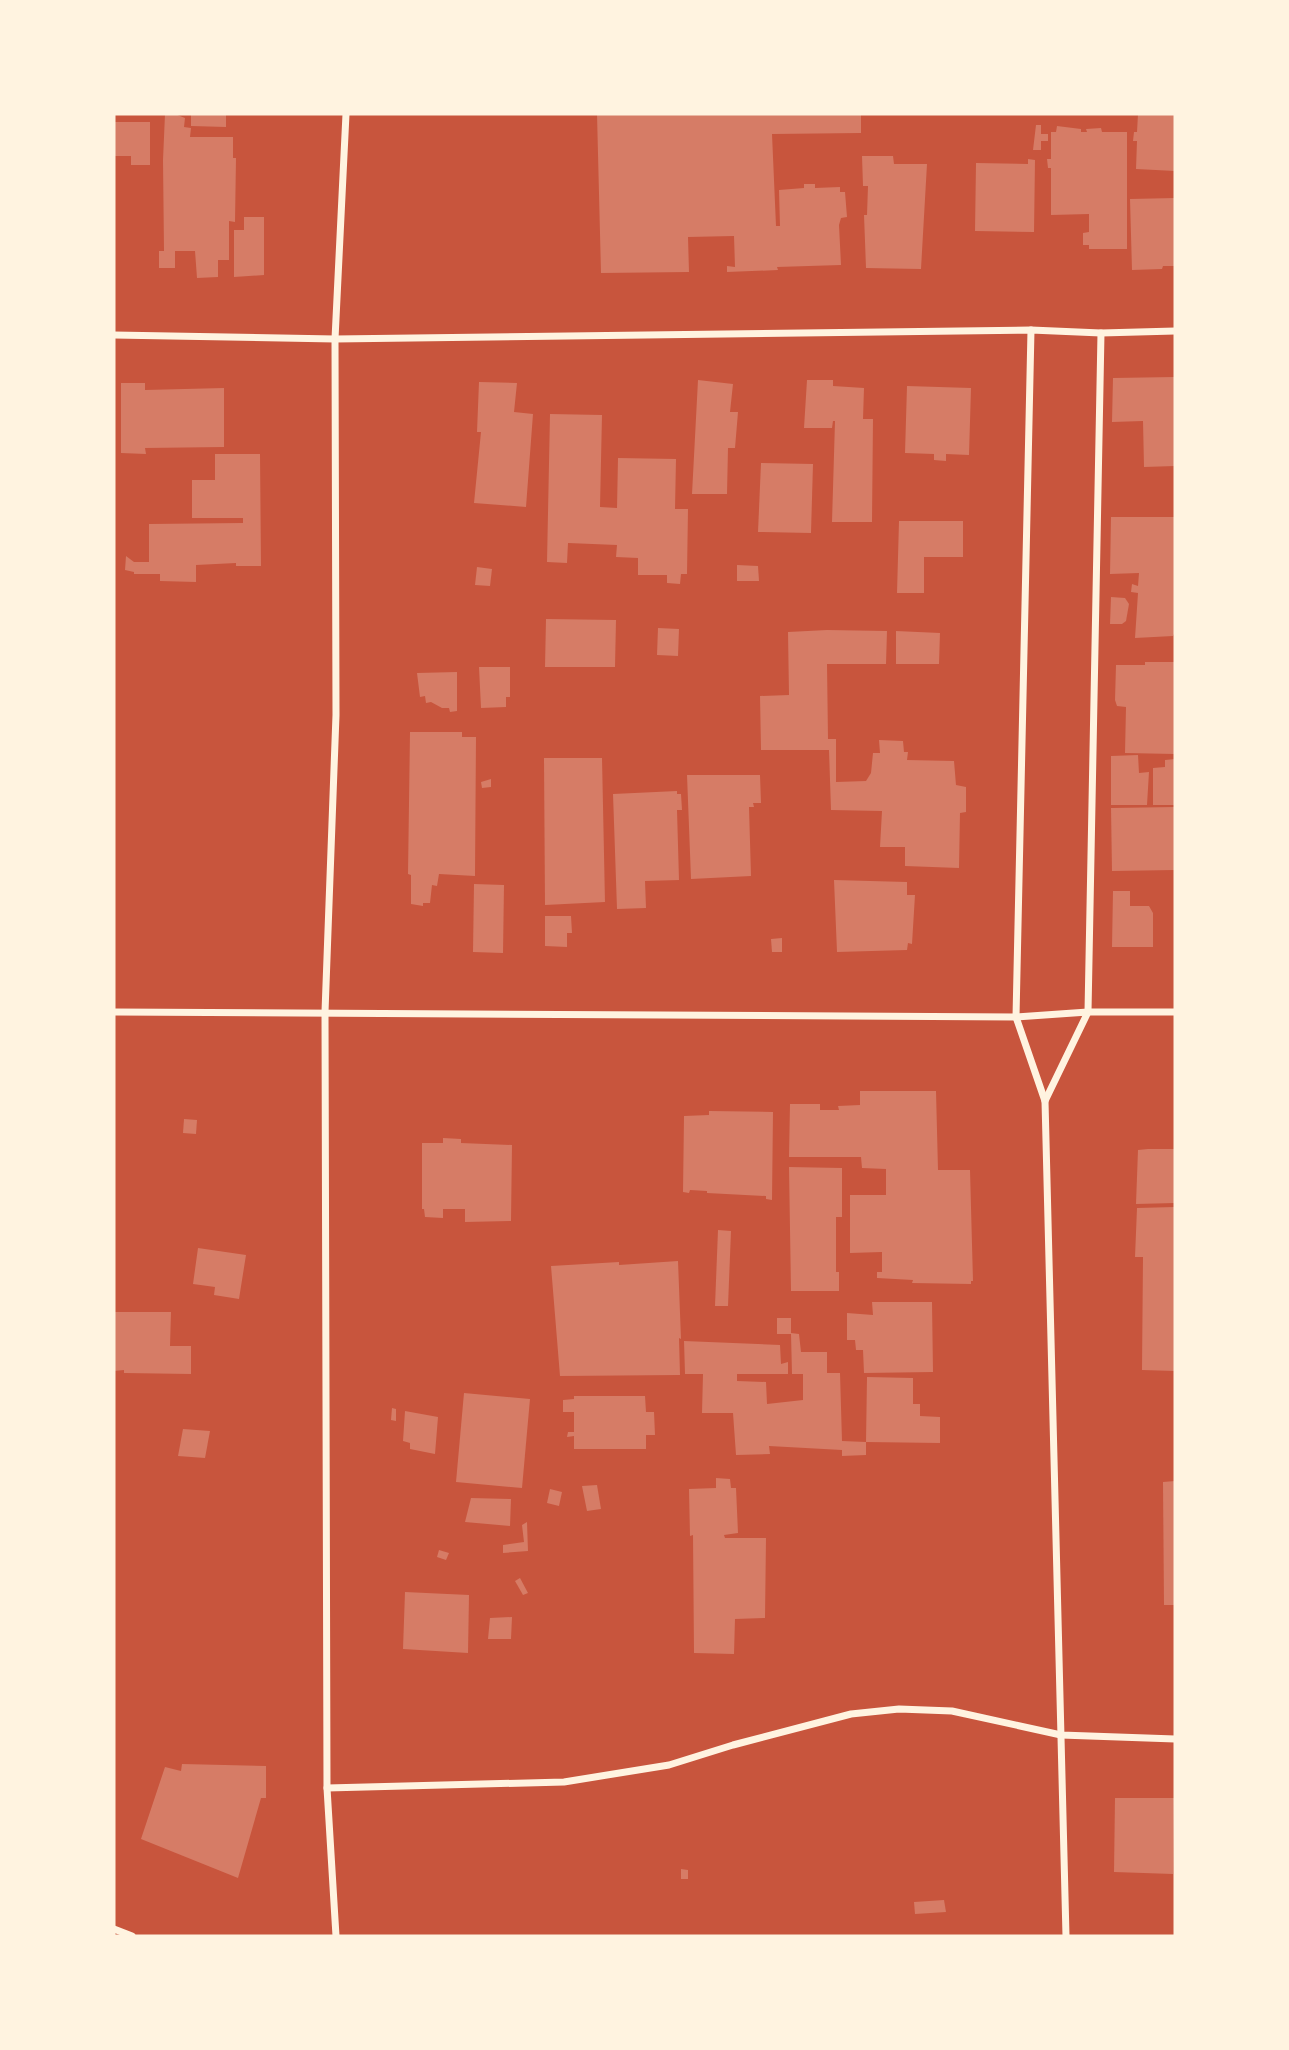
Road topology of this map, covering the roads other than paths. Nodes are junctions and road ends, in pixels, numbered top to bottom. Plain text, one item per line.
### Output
1 (345, 114) edge
2 (1031, 330) junction
3 (1175, 331) edge
4 (1101, 333) junction
5 (114, 335) edge
6 (335, 338) junction
7 (114, 1012) edge
8 (325, 1012) junction
9 (1088, 1012) junction
10 (1175, 1012) edge
11 (1017, 1017) junction
12 (1045, 1101) junction
13 (1061, 1735) junction
14 (1175, 1739) edge
15 (327, 1787) junction
16 (114, 1929) edge
17 (132, 1936) edge
18 (336, 1936) edge
19 (1066, 1936) edge

1 - 6 street
2 - 4 street
2 - 6 street
2 - 11 street
3 - 4 street
4 - 9 street
5 - 6 street
6 - 8 street
7 - 8 street
8 - 11 street
8 - 15 street
9 - 10 street
9 - 11 street
9 - 12 street
11 - 12 street
12 - 13 street
13 - 14 street
13 - 15 street
13 - 19 street
15 - 18 street
16 - 17 street

